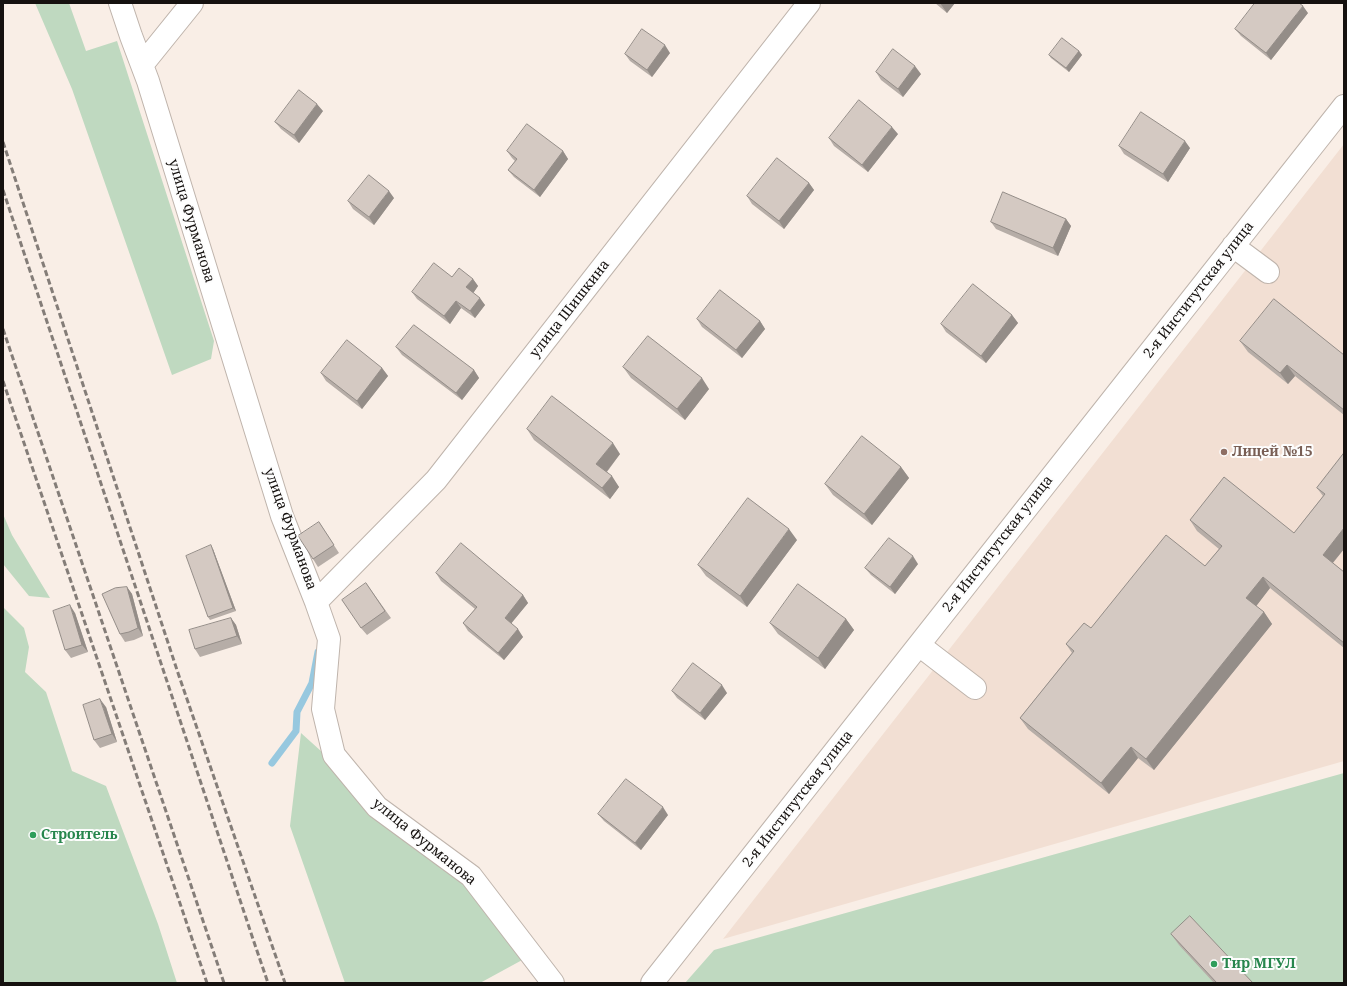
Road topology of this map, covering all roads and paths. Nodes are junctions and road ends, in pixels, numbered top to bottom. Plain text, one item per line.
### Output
1 (120, 3) edge
2 (192, 3) edge
3 (809, 3) edge
4 (142, 66) junction
5 (1344, 106) edge
6 (1233, 246) junction
7 (1268, 272) dead end
8 (316, 602) junction
9 (919, 645) junction
10 (975, 688) dead end
11 (554, 983) edge
12 (652, 983) edge

1 - 4 street, улица Фурманова
2 - 4 street
3 - 8 street, улица Шишкина
4 - 8 street, улица Фурманова
5 - 6 street, 2-я Институтская улица
6 - 7 street
6 - 9 street, 2-я Институтская улица
8 - 11 street, улица Фурманова
9 - 10 street
9 - 12 street, 2-я Институтская улица

